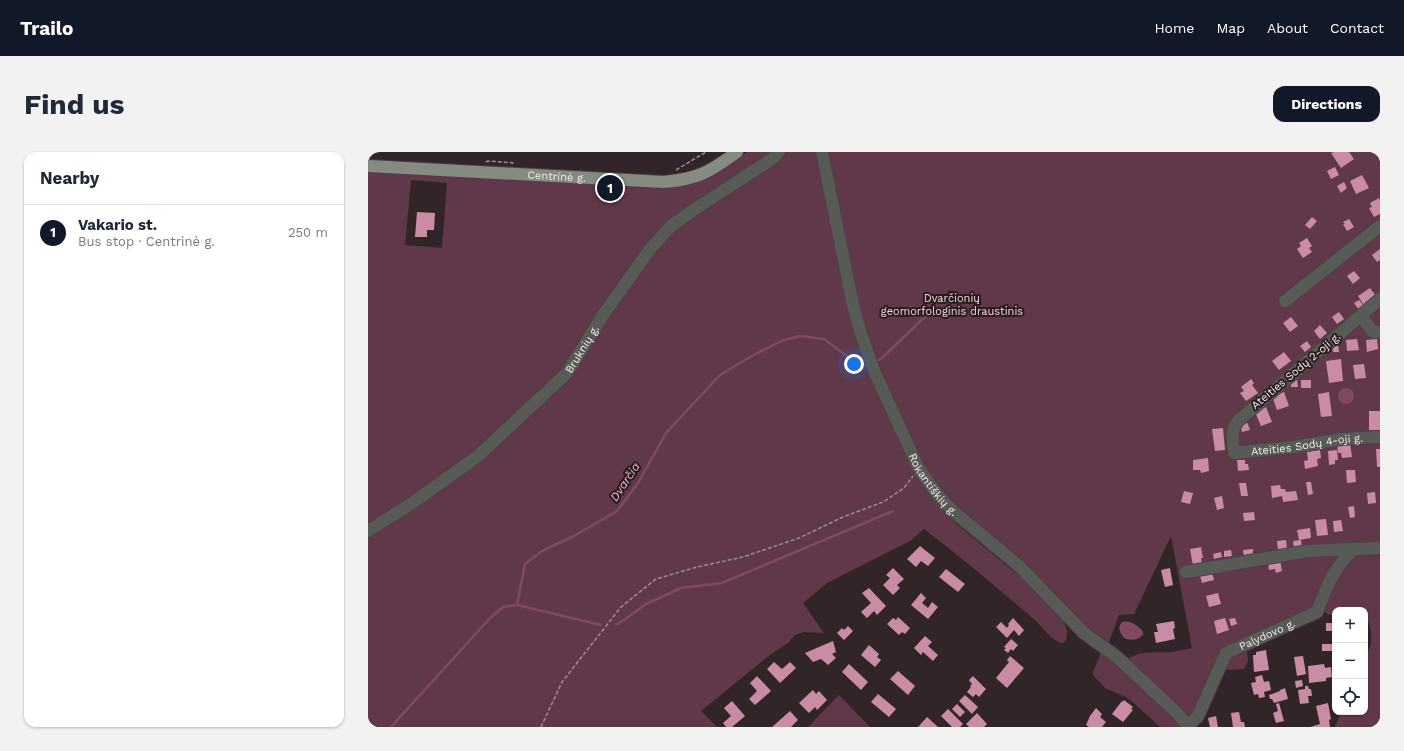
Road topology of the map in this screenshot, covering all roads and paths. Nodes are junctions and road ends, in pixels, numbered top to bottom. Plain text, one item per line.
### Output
1 (706, 152) edge
2 (737, 152) edge
3 (779, 152) edge
4 (822, 152) edge
5 (368, 166) edge
6 (673, 172) dead end
7 (1380, 226) edge
8 (1380, 299) edge
9 (1285, 301) dead end
10 (1361, 316) junction
11 (1380, 332) edge
12 (1380, 437) edge
13 (1234, 453) joint
14 (919, 469) junction
15 (368, 531) edge
16 (1380, 548) edge
17 (1353, 550) junction
18 (1186, 572) dead end
19 (1189, 726) edge
20 (541, 727) edge

1 - 6 path
2 - 5 main road, Centrinė g.
3 - 15 street, Bruknių g.
4 - 14 street, Rokantiškių g.
7 - 9 street
8 - 10 street, Ateities Sodų 2-oji g.
10 - 11 street
10 - 13 street, Ateities Sodų 2-oji g.
12 - 13 street, Ateities Sodų 4-oji g.
14 - 19 street, Rokantiškių g.
14 - 20 path
16 - 17 street
17 - 18 street
17 - 19 street, Palydovo g.

